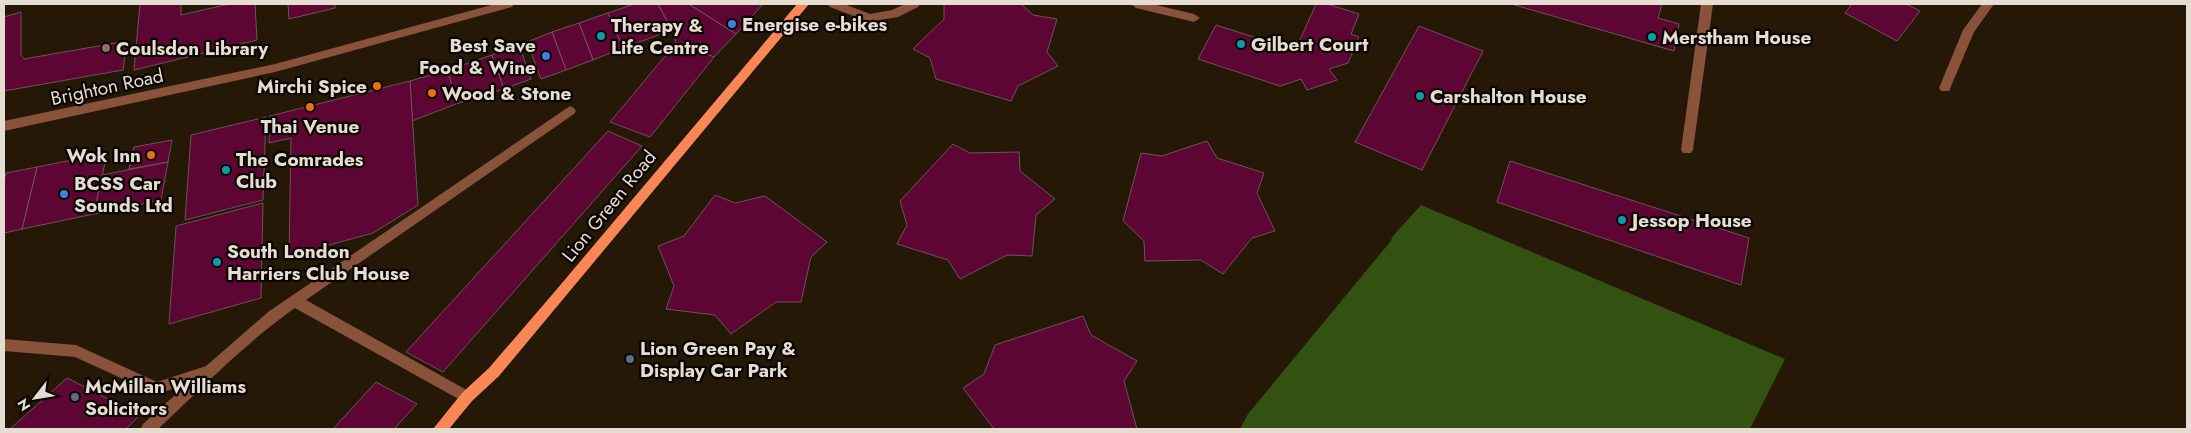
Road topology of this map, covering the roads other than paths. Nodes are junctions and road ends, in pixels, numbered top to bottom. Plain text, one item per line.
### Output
1 (508, 4) edge
2 (804, 4) edge
3 (834, 4) edge
4 (914, 4) edge
5 (1136, 4) edge
6 (1707, 4) edge
7 (1988, 4) edge
8 (855, 7) edge
9 (1194, 18) dead end
10 (1945, 88) dead end
11 (570, 110) dead end
12 (4, 126) edge
13 (1687, 150) dead end
14 (294, 301) junction
15 (4, 345) edge
16 (210, 372) junction
17 (467, 397) junction
18 (148, 429) edge
19 (440, 429) edge

1 - 12 street, Brighton Road
2 - 17 main road, Lion Green Road
3 - 8 street
4 - 8 street
5 - 9 street
6 - 13 street
7 - 10 street
11 - 14 street
14 - 16 street
14 - 17 street
15 - 16 street
16 - 18 street
17 - 19 main road, Lion Green Road

